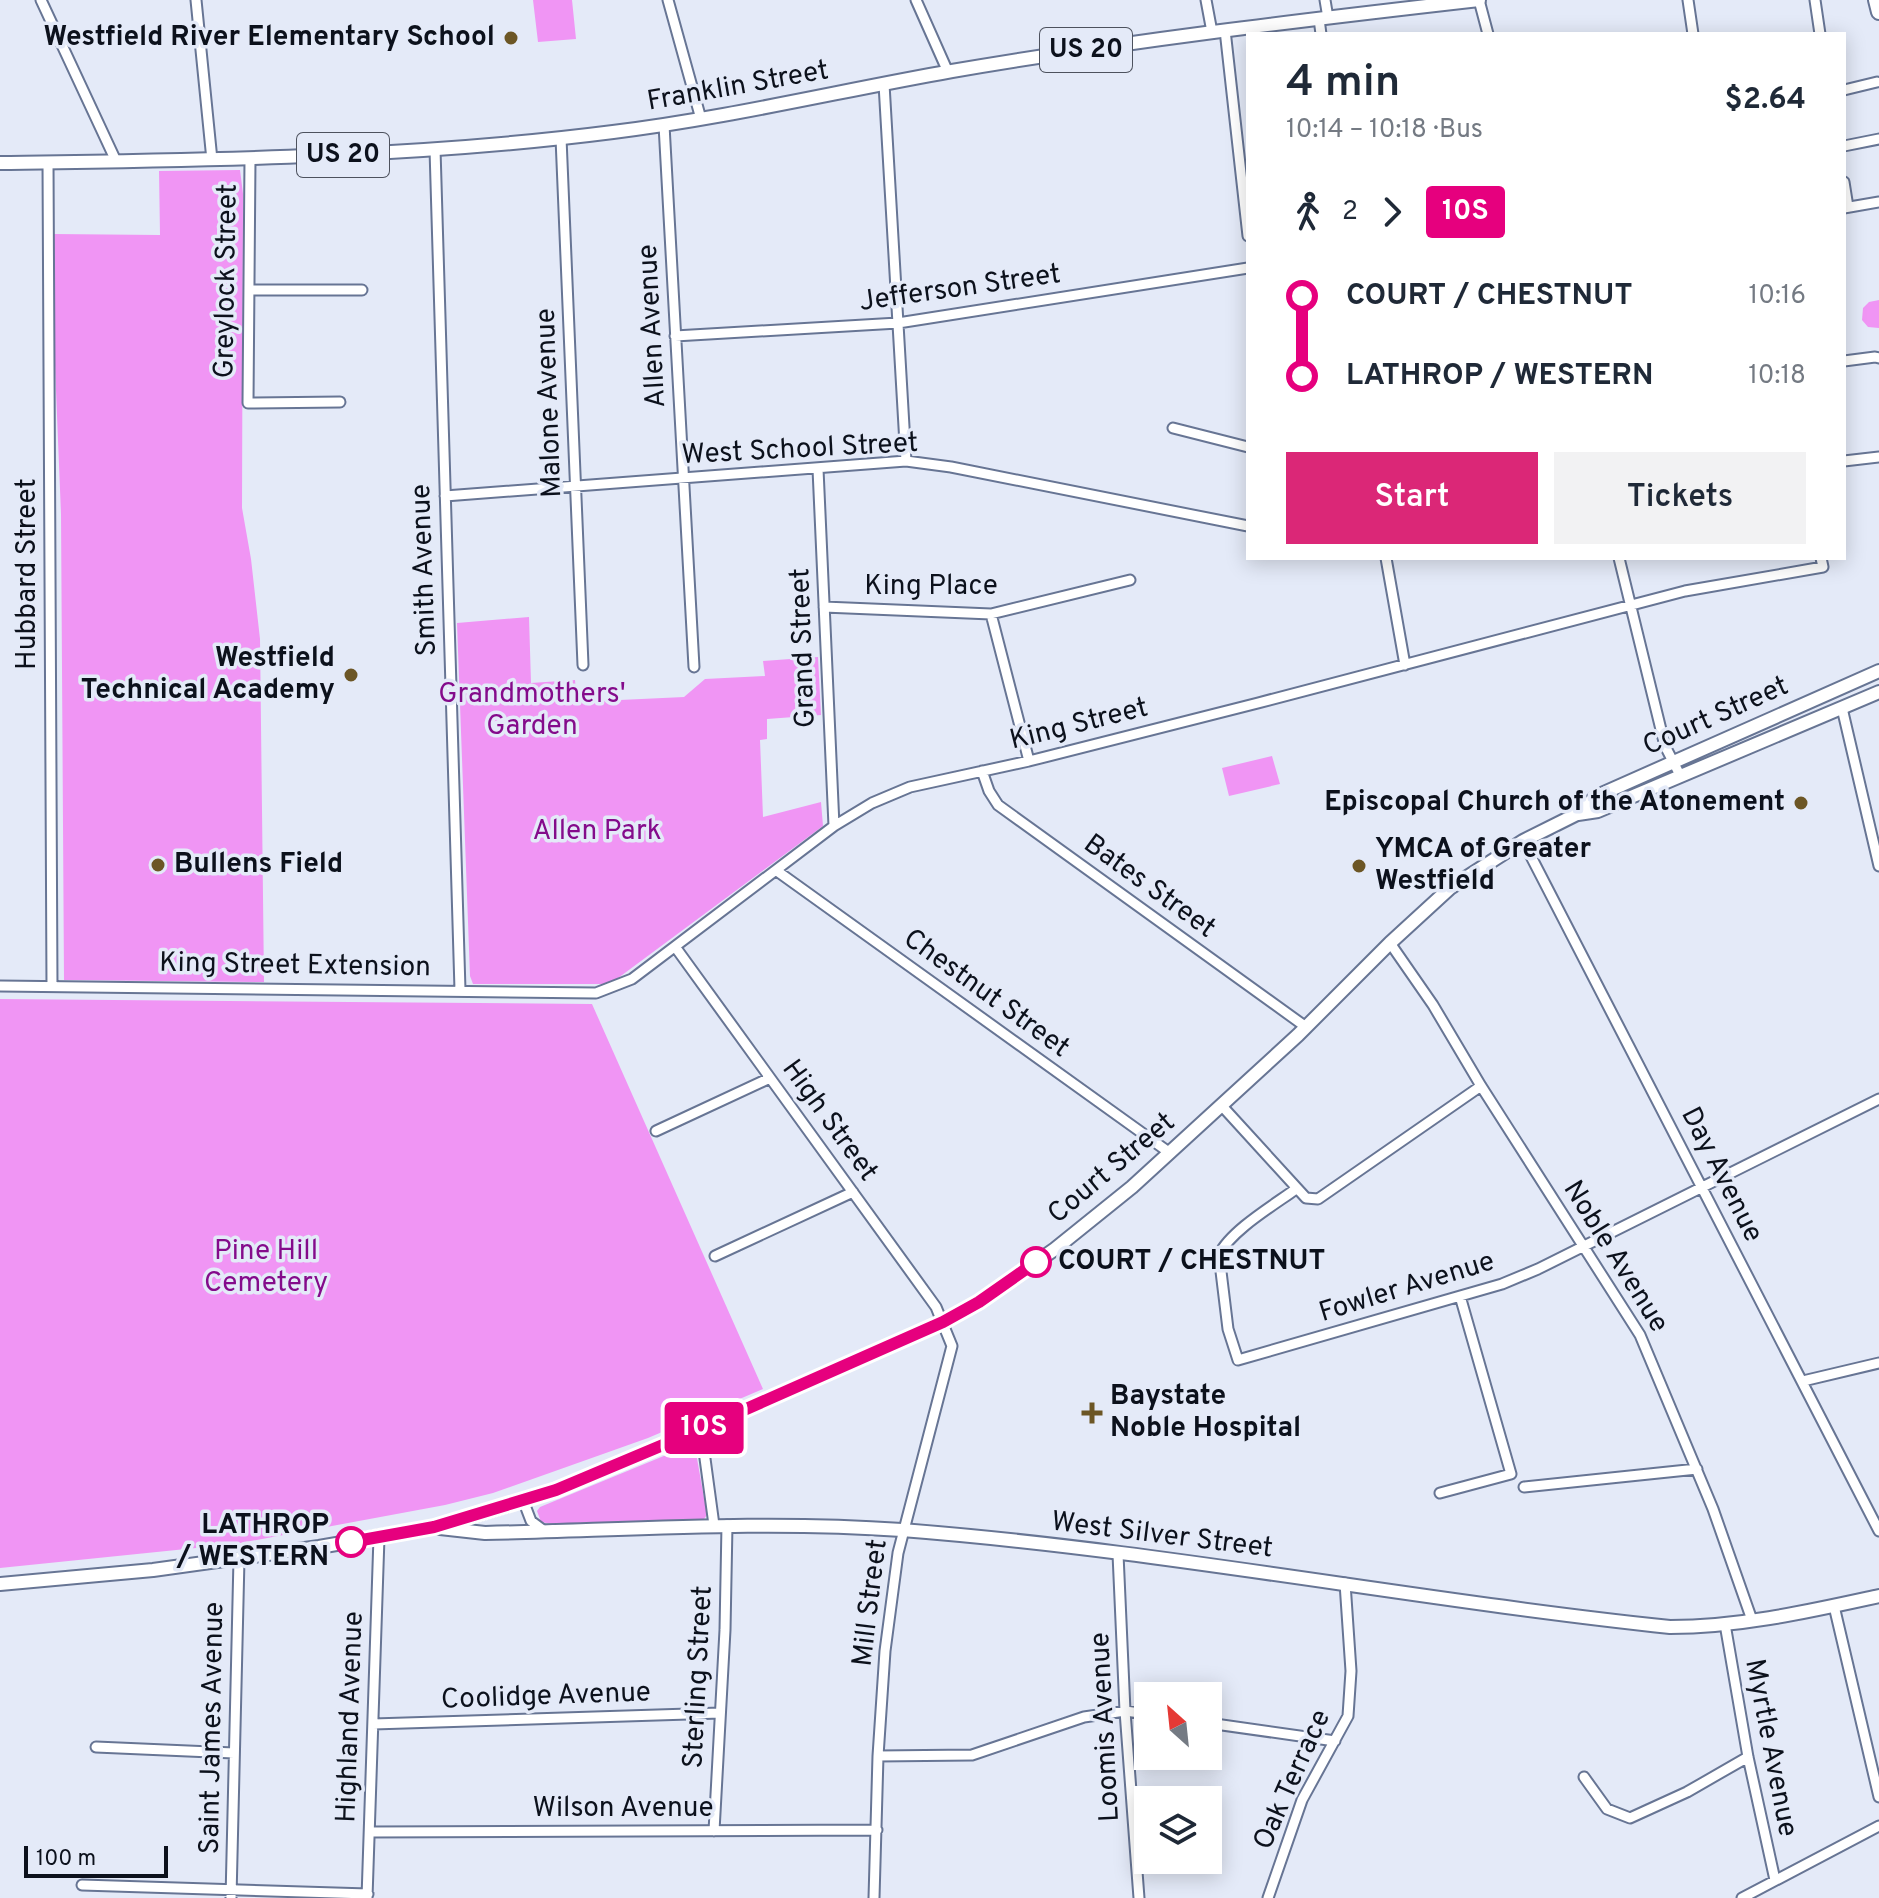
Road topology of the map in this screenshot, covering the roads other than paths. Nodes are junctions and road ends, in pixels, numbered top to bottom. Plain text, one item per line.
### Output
1 (41, 0) edge
2 (196, 0) edge
3 (668, 0) edge
4 (916, 0) edge
5 (1206, 0) edge
6 (1325, 0) edge
7 (1479, 0) edge
8 (1688, 0) edge
9 (1815, 0) edge
10 (1876, 0) edge
11 (1386, 6) edge
12 (1879, 12) edge
13 (1323, 18) junction
14 (1218, 31) junction
15 (1321, 32) edge
16 (1487, 32) edge
17 (1693, 32) edge
18 (1820, 32) edge
19 (948, 72) junction
20 (1877, 82) edge
21 (884, 84) junction
22 (1846, 90) edge
23 (701, 119) junction
24 (664, 125) junction
25 (561, 138) junction
26 (1879, 139) edge
27 (1846, 146) edge
28 (435, 149) junction
29 (250, 159) junction
30 (212, 160) junction
31 (116, 161) junction
32 (48, 162) junction
33 (0, 163) edge
34 (1879, 202) edge
35 (1846, 208) edge
36 (1246, 222) edge
37 (1246, 268) edge
38 (249, 290) junction
39 (362, 290) dead end
40 (898, 323) junction
41 (675, 336) junction
42 (1879, 358) edge
43 (1846, 361) edge
44 (340, 402) dead end
45 (1173, 428) dead end
46 (1246, 446) edge
47 (1879, 457) edge
48 (906, 461) junction
49 (1846, 461) edge
50 (818, 469) junction
51 (683, 478) junction
52 (576, 485) junction
53 (445, 496) junction
54 (1246, 526) edge
55 (1386, 560) edge
56 (1619, 560) edge
57 (1821, 560) edge
58 (1130, 580) dead end
59 (1630, 605) junction
60 (824, 607) junction
61 (991, 614) junction
62 (583, 665) dead end
63 (1405, 665) junction
64 (694, 667) dead end
65 (1879, 671) edge
66 (1836, 691) junction
67 (1879, 692) edge
68 (1842, 708) junction
69 (1755, 725) junction
70 (1762, 742) junction
71 (1029, 761) junction
72 (1672, 762) junction
73 (982, 771) junction
74 (1680, 775) junction
75 (1577, 814) junction
76 (834, 826) junction
77 (1523, 841) junction
78 (1879, 866) edge
79 (777, 871) junction
80 (1390, 943) junction
81 (676, 948) junction
82 (0, 986) edge
83 (52, 986) junction
84 (460, 990) junction
85 (590, 993) joint
86 (1306, 1027) junction
87 (770, 1078) junction
88 (1481, 1086) junction
89 (1879, 1099) edge
90 (1222, 1106) junction
91 (656, 1131) dead end
92 (1170, 1153) junction
93 (1703, 1187) junction
94 (1296, 1189) junction
95 (853, 1192) junction
96 (1583, 1245) junction
97 (715, 1256) dead end
98 (1460, 1296) junction
99 (943, 1322) junction
100 (1879, 1363) edge
101 (1803, 1381) junction
102 (701, 1429) junction
103 (1697, 1469) junction
104 (1524, 1487) dead end
105 (1440, 1493) dead end
106 (523, 1500) junction
107 (720, 1525) junction
108 (434, 1527) junction
109 (902, 1530) junction
110 (1879, 1531) edge
111 (546, 1532) junction
112 (379, 1537) junction
113 (1118, 1554) junction
114 (239, 1559) junction
115 (1345, 1583) junction
116 (0, 1584) edge
117 (1879, 1596) edge
118 (1834, 1606) junction
119 (1752, 1620) junction
120 (1725, 1624) junction
121 (1125, 1711) junction
122 (1134, 1712) edge
123 (720, 1713) junction
124 (373, 1724) junction
125 (1222, 1725) edge
126 (1335, 1741) junction
127 (96, 1747) dead end
128 (234, 1753) junction
129 (878, 1756) junction
130 (1748, 1757) junction
131 (1584, 1777) dead end
132 (1879, 1797) edge
133 (1879, 1826) edge
134 (877, 1830) junction
135 (714, 1831) junction
136 (370, 1832) junction
137 (1775, 1880) junction
138 (82, 1885) dead end
139 (231, 1894) edge
140 (368, 1896) edge
141 (874, 1898) edge
142 (1139, 1898) edge
143 (1268, 1898) edge
144 (1742, 1898) edge

1 - 31 street
2 - 30 street
3 - 23 street
4 - 19 street
5 - 14 street
6 - 13 street
7 - 11 main road, Franklin Street / US 20
7 - 16 street
8 - 17 street
9 - 18 street
10 - 12 highway
11 - 13 main road, Franklin Street / US 20
13 - 14 main road, Franklin Street / US 20
13 - 15 street
14 - 19 main road, Franklin Street / US 20
14 - 36 street
19 - 21 main road, Franklin Street / US 20
20 - 22 street
21 - 23 main road, Franklin Street / US 20
21 - 40 street
23 - 24 main road, Franklin Street / US 20
24 - 25 main road, Franklin Street / US 20
24 - 41 street, Allen Avenue
25 - 28 main road, Franklin Street / US 20
25 - 52 street, Malone Avenue
26 - 27 street
28 - 29 main road, Franklin Street / US 20
28 - 53 street, Smith Avenue
29 - 30 main road, Franklin Street / US 20
29 - 38 street, Greylock Street
30 - 31 main road, Franklin Street / US 20
31 - 32 main road, Franklin Street / US 20
32 - 33 main road, Franklin Street / US 20
32 - 83 street, Hubbard Street
34 - 35 street
37 - 40 street, Jefferson Street
38 - 39 street
38 - 44 street, Greylock Street
40 - 41 street, Jefferson Street
40 - 48 street
41 - 51 street, Allen Avenue
42 - 43 street
45 - 46 street
47 - 49 street
48 - 50 street, West School Street
48 - 54 street, West School Street
50 - 51 street, West School Street
50 - 60 street, Grand Street
51 - 52 street, West School Street
51 - 64 street, Allen Avenue
52 - 53 street, West School Street
52 - 62 street, Malone Avenue
53 - 84 street, Smith Avenue
55 - 63 street
56 - 59 street
57 - 59 street, King Street
58 - 61 street, King Place
59 - 63 street, King Street
59 - 72 street
60 - 61 street, King Place
60 - 76 street, Grand Street
61 - 71 street
63 - 71 street, King Street
65 - 66 main road, Court Street
66 - 68 main road
66 - 69 main road, Court Street
67 - 68 main road, Court Street
68 - 70 main road, Court Street
68 - 78 street
69 - 70 main road
69 - 72 main road, Court Street
70 - 74 main road, Court Street
71 - 73 street, King Street
72 - 74 street
72 - 75 main road, Court Street
73 - 76 street, King Street
73 - 86 street, Bates Street
74 - 75 main road, Court Street
75 - 77 main road, Court Street
76 - 79 street, King Street
77 - 80 main road, Court Street
77 - 93 street, Day Avenue
79 - 81 street, King Street
79 - 92 street, Chestnut Street
80 - 86 main road, Court Street
80 - 88 street, Noble Avenue
81 - 85 street, King Street
81 - 87 street, High Street
82 - 83 street, King Street Extension
83 - 84 street, King Street Extension
84 - 85 street, King Street Extension
86 - 90 main road, Court Street
87 - 91 street
87 - 95 street, High Street
88 - 94 street
88 - 96 street, Noble Avenue
89 - 93 street, Fowler Avenue
90 - 92 main road, Court Street
90 - 94 street
92 - 99 main road, Court Street
93 - 96 street, Fowler Avenue
93 - 101 street, Day Avenue
94 - 98 street, Fowler Avenue
95 - 97 street
95 - 99 street, High Street
96 - 98 street, Fowler Avenue
96 - 103 street, Noble Avenue
98 - 105 street
99 - 102 main road, Court Street
99 - 109 street, Mill Street
100 - 101 street
101 - 110 street, Day Avenue
102 - 106 main road, Court Street
102 - 107 street, Sterling Street
103 - 104 street
103 - 119 street, Noble Avenue
106 - 108 main road, Court Street
106 - 111 street
107 - 109 main road, West Silver Street
107 - 111 main road, West Silver Street
107 - 123 street, Sterling Street
108 - 111 main road, West Silver Street
108 - 112 main road
109 - 113 main road, West Silver Street
109 - 129 street, Mill Street
112 - 114 main road
112 - 124 street, Highland Avenue
113 - 115 main road, West Silver Street
113 - 121 street, Loomis Avenue
114 - 116 main road
114 - 128 street, Saint James Avenue
115 - 120 main road, West Silver Street
115 - 126 street, Oak Terrace
117 - 118 main road, West Silver Street
118 - 119 main road, West Silver Street
118 - 132 street
119 - 120 main road, West Silver Street
120 - 130 street, Myrtle Avenue
121 - 122 street
121 - 129 street
121 - 142 street, Loomis Avenue
123 - 124 street, Coolidge Avenue
123 - 135 street, Sterling Street
124 - 136 street, Highland Avenue
125 - 126 street
126 - 143 street, Oak Terrace
127 - 128 street
128 - 139 street, Saint James Avenue
129 - 134 street, Mill Street
130 - 131 street
130 - 137 street, Myrtle Avenue
133 - 137 street
134 - 135 street, Wilson Avenue
134 - 141 street, Mill Street
135 - 136 street, Wilson Avenue
136 - 140 street, Highland Avenue
137 - 144 street
138 - 139 street
139 - 140 street

